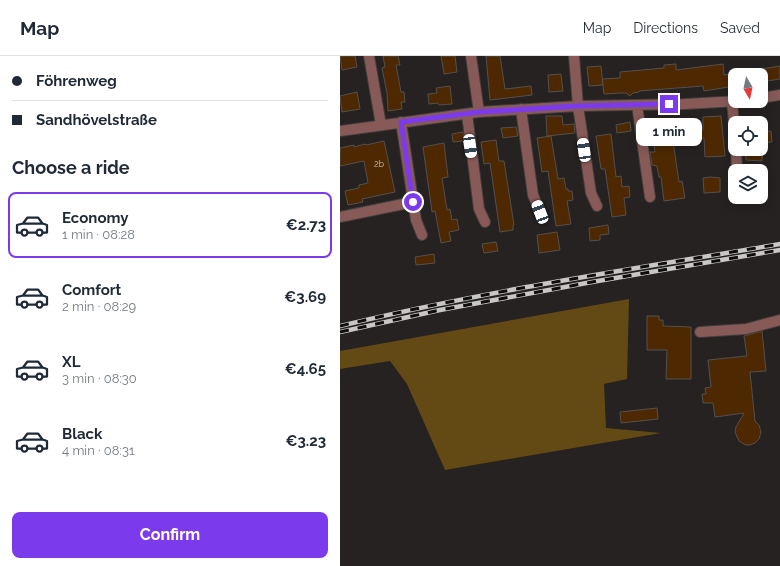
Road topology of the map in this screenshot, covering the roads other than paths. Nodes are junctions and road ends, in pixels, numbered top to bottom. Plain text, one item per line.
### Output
1 (369, 56) edge
2 (471, 56) edge
3 (574, 56) edge
4 (780, 95) edge
5 (768, 97) edge
6 (728, 102) edge
7 (637, 105) junction
8 (578, 106) junction
9 (521, 109) junction
10 (479, 112) junction
11 (467, 114) junction
12 (401, 122) junction
13 (381, 125) junction
14 (340, 131) edge
15 (650, 197) dead end
16 (413, 202) junction
17 (597, 206) dead end
18 (540, 212) dead end
19 (340, 217) edge
20 (485, 222) dead end
21 (422, 236) dead end
22 (780, 320) edge
23 (700, 332) dead end

1 - 13 street
2 - 10 street
3 - 8 street
4 - 5 street
6 - 7 street
7 - 8 street
7 - 15 street
8 - 9 street
8 - 17 street
9 - 10 street
9 - 18 street
10 - 11 street
11 - 12 street
11 - 20 street
12 - 13 street
12 - 16 street
13 - 14 street
16 - 19 street
16 - 21 street
22 - 23 street

